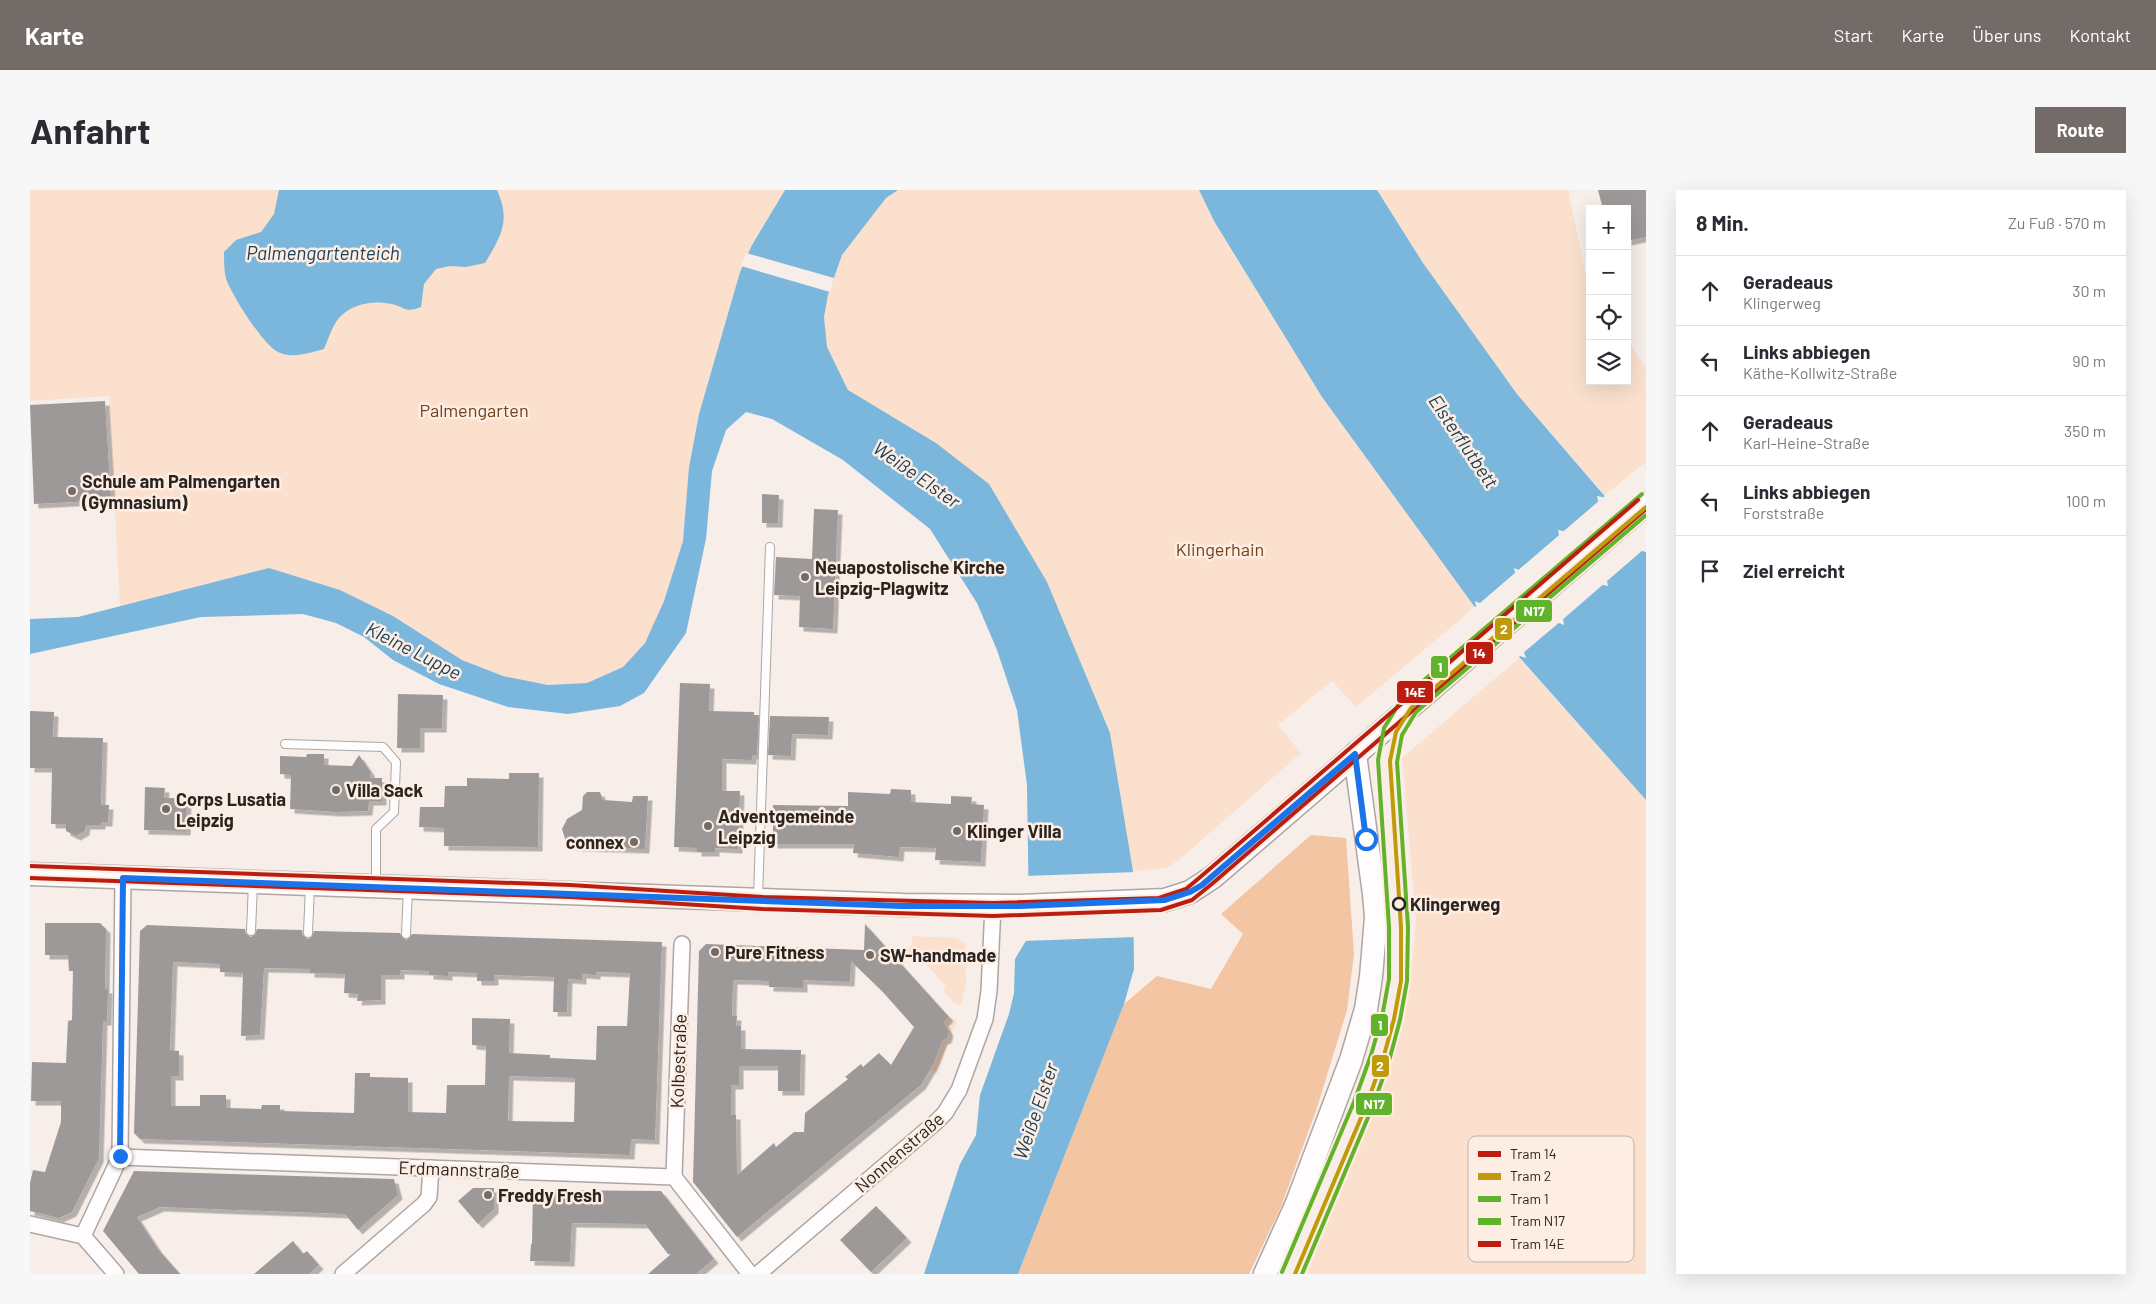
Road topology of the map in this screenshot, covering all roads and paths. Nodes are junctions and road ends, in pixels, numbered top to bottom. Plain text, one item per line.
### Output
1 (1645, 505) edge
2 (770, 547) dead end
3 (285, 744) dead end
4 (1355, 754) junction
5 (30, 874) edge
6 (123, 878) junction
7 (253, 882) junction
8 (310, 884) junction
9 (376, 887) junction
10 (408, 888) junction
11 (758, 900) junction
12 (993, 906) junction
13 (251, 931) dead end
14 (308, 933) dead end
15 (406, 934) dead end
16 (682, 944) dead end
17 (120, 1156) junction
18 (431, 1168) junction
19 (674, 1177) junction
20 (30, 1224) edge
21 (83, 1236) junction
22 (116, 1274) edge
23 (343, 1274) edge
24 (750, 1274) edge
25 (758, 1274) edge
26 (1265, 1274) edge

1 - 4 main road
2 - 11 lane
3 - 9 lane
4 - 12 main road
4 - 26 main road
5 - 6 main road
6 - 7 main road
6 - 17 street
7 - 8 main road
7 - 13 lane
8 - 9 main road
8 - 14 lane
9 - 10 main road
10 - 11 main road
10 - 15 lane
11 - 12 main road
12 - 25 street, Nonnenstraße
16 - 19 street, Kolbestraße
17 - 18 street, Erdmannstraße
17 - 21 street
18 - 19 street, Erdmannstraße
18 - 23 street
19 - 24 street
20 - 21 street
21 - 22 street

